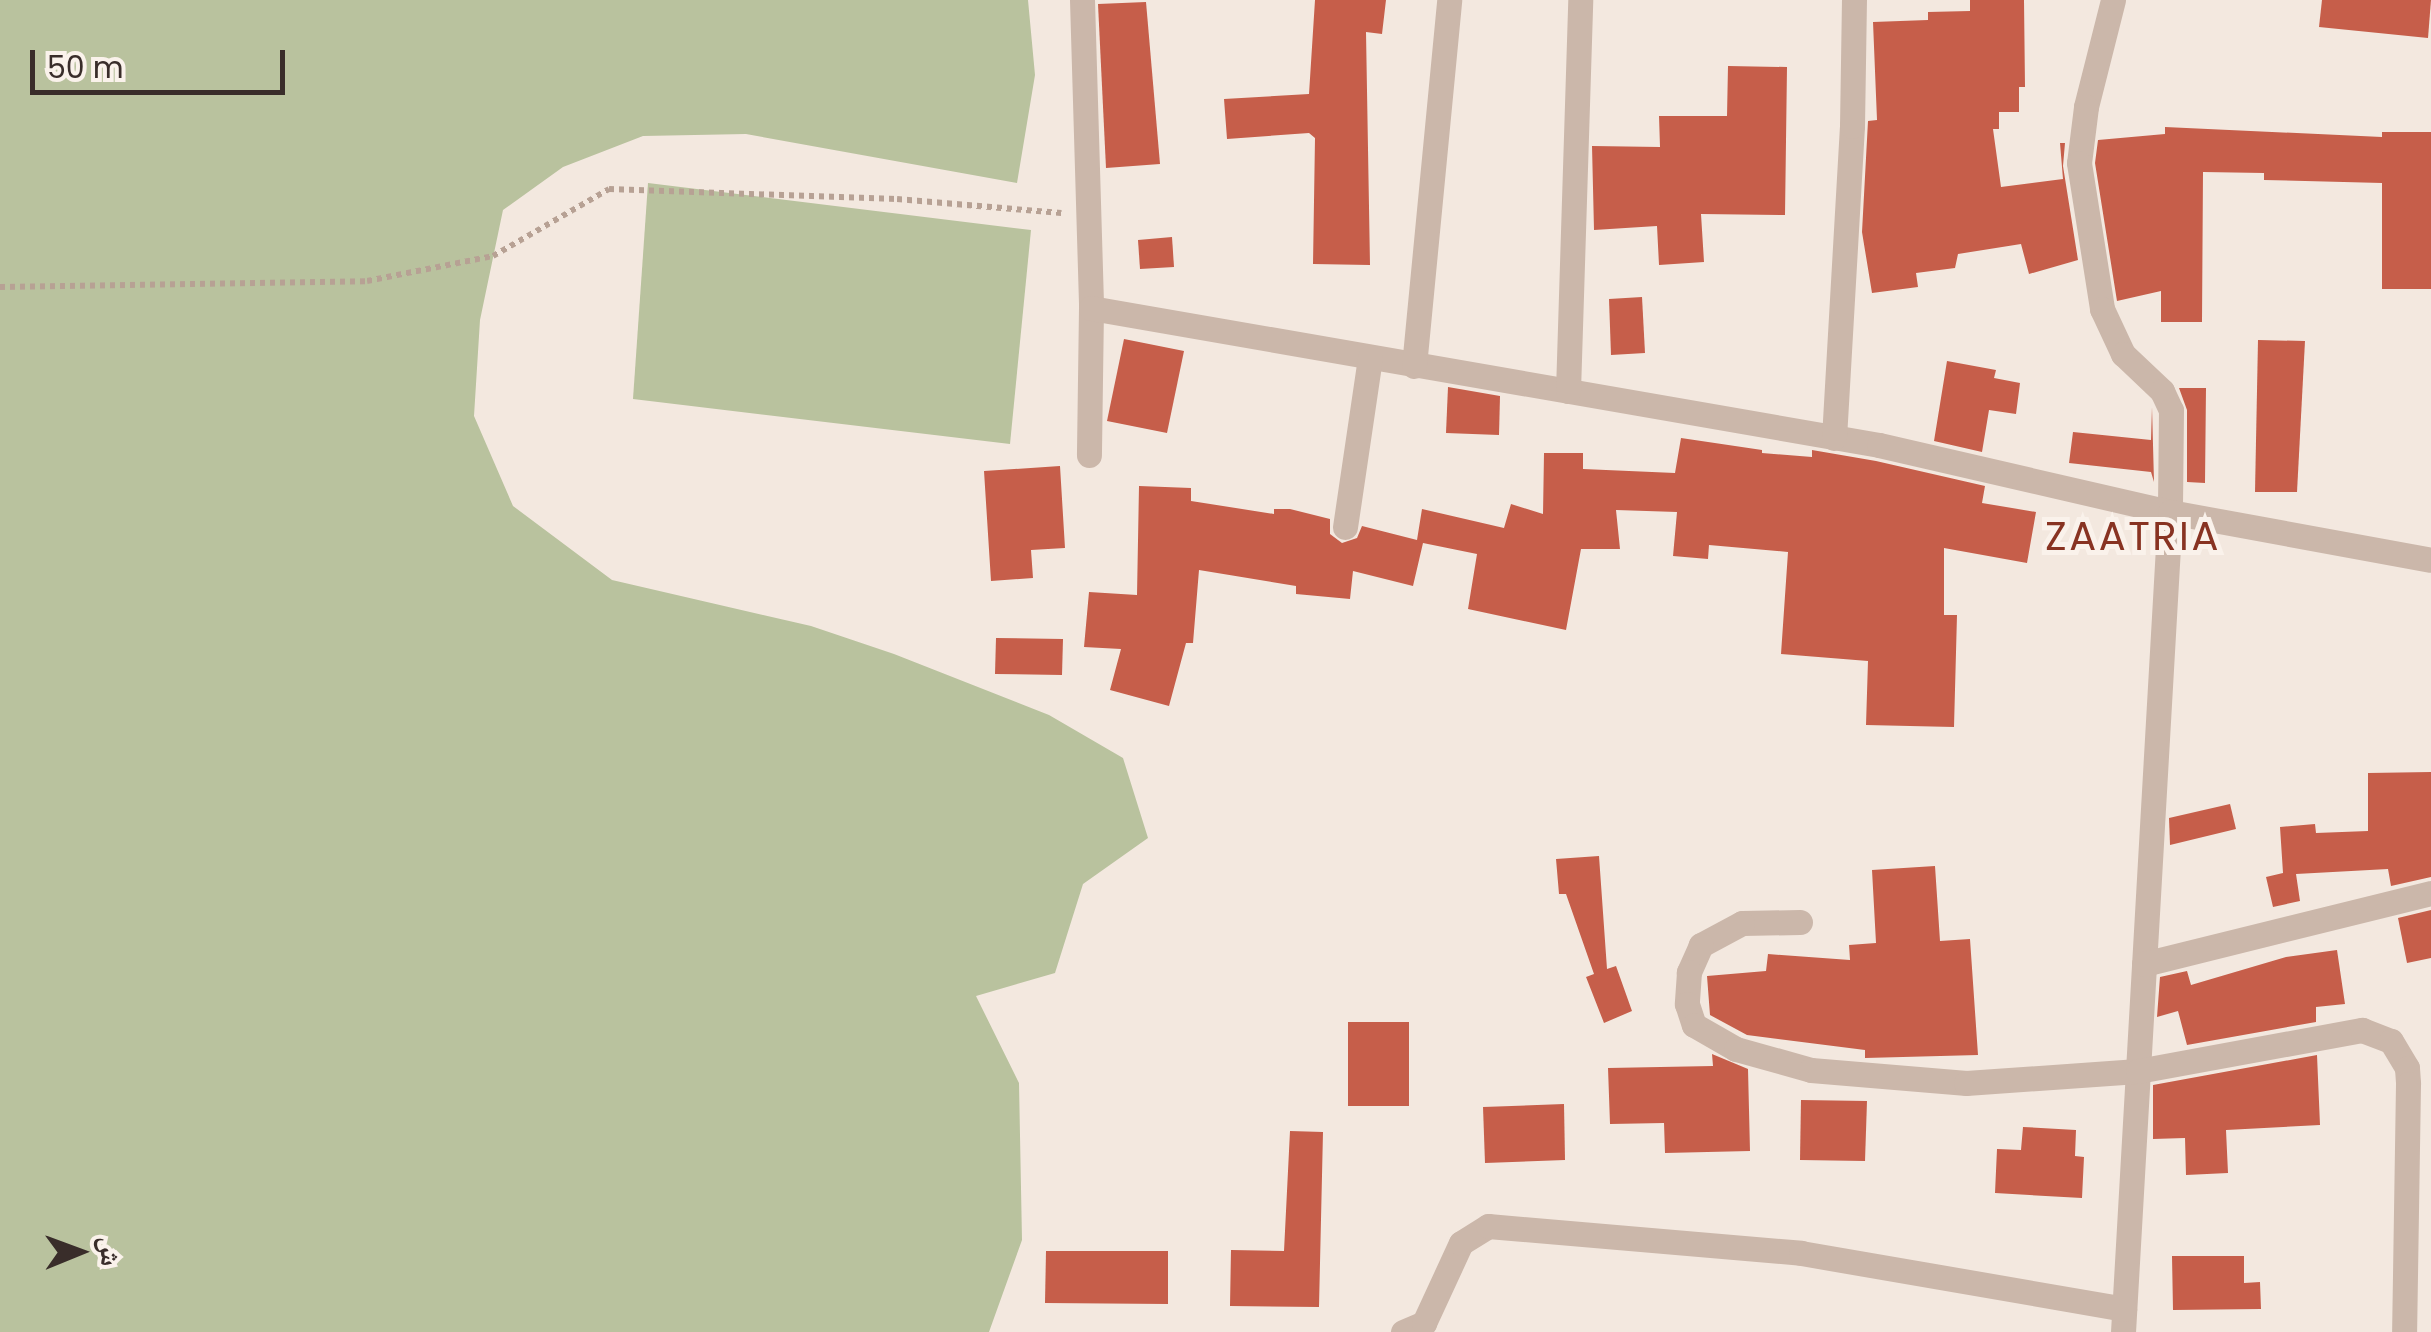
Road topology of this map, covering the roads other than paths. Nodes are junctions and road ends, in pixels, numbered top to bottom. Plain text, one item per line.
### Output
1 (1082, 0) edge
2 (1449, 0) edge
3 (1580, 0) edge
4 (1854, 0) edge
5 (2113, 0) edge
6 (1091, 308) junction
7 (1370, 358) junction
8 (1414, 366) junction
9 (1568, 391) junction
10 (1834, 438) junction
11 (1090, 454) dead end
12 (2170, 512) junction
13 (1346, 527) dead end
14 (2431, 560) edge
15 (2431, 892) edge
16 (1800, 922) dead end
17 (2144, 964) junction
18 (2138, 1071) junction
19 (2124, 1320) edge
20 (1403, 1332) edge
21 (2404, 1332) edge

1 - 6 street
2 - 8 street
3 - 9 street
4 - 10 street
5 - 12 street
6 - 7 street
6 - 11 street
7 - 8 street
7 - 13 street
8 - 9 street
9 - 10 street
10 - 12 street
12 - 14 street
12 - 17 street
15 - 17 street
16 - 18 street
17 - 18 street
18 - 19 street
18 - 21 street
19 - 20 street

